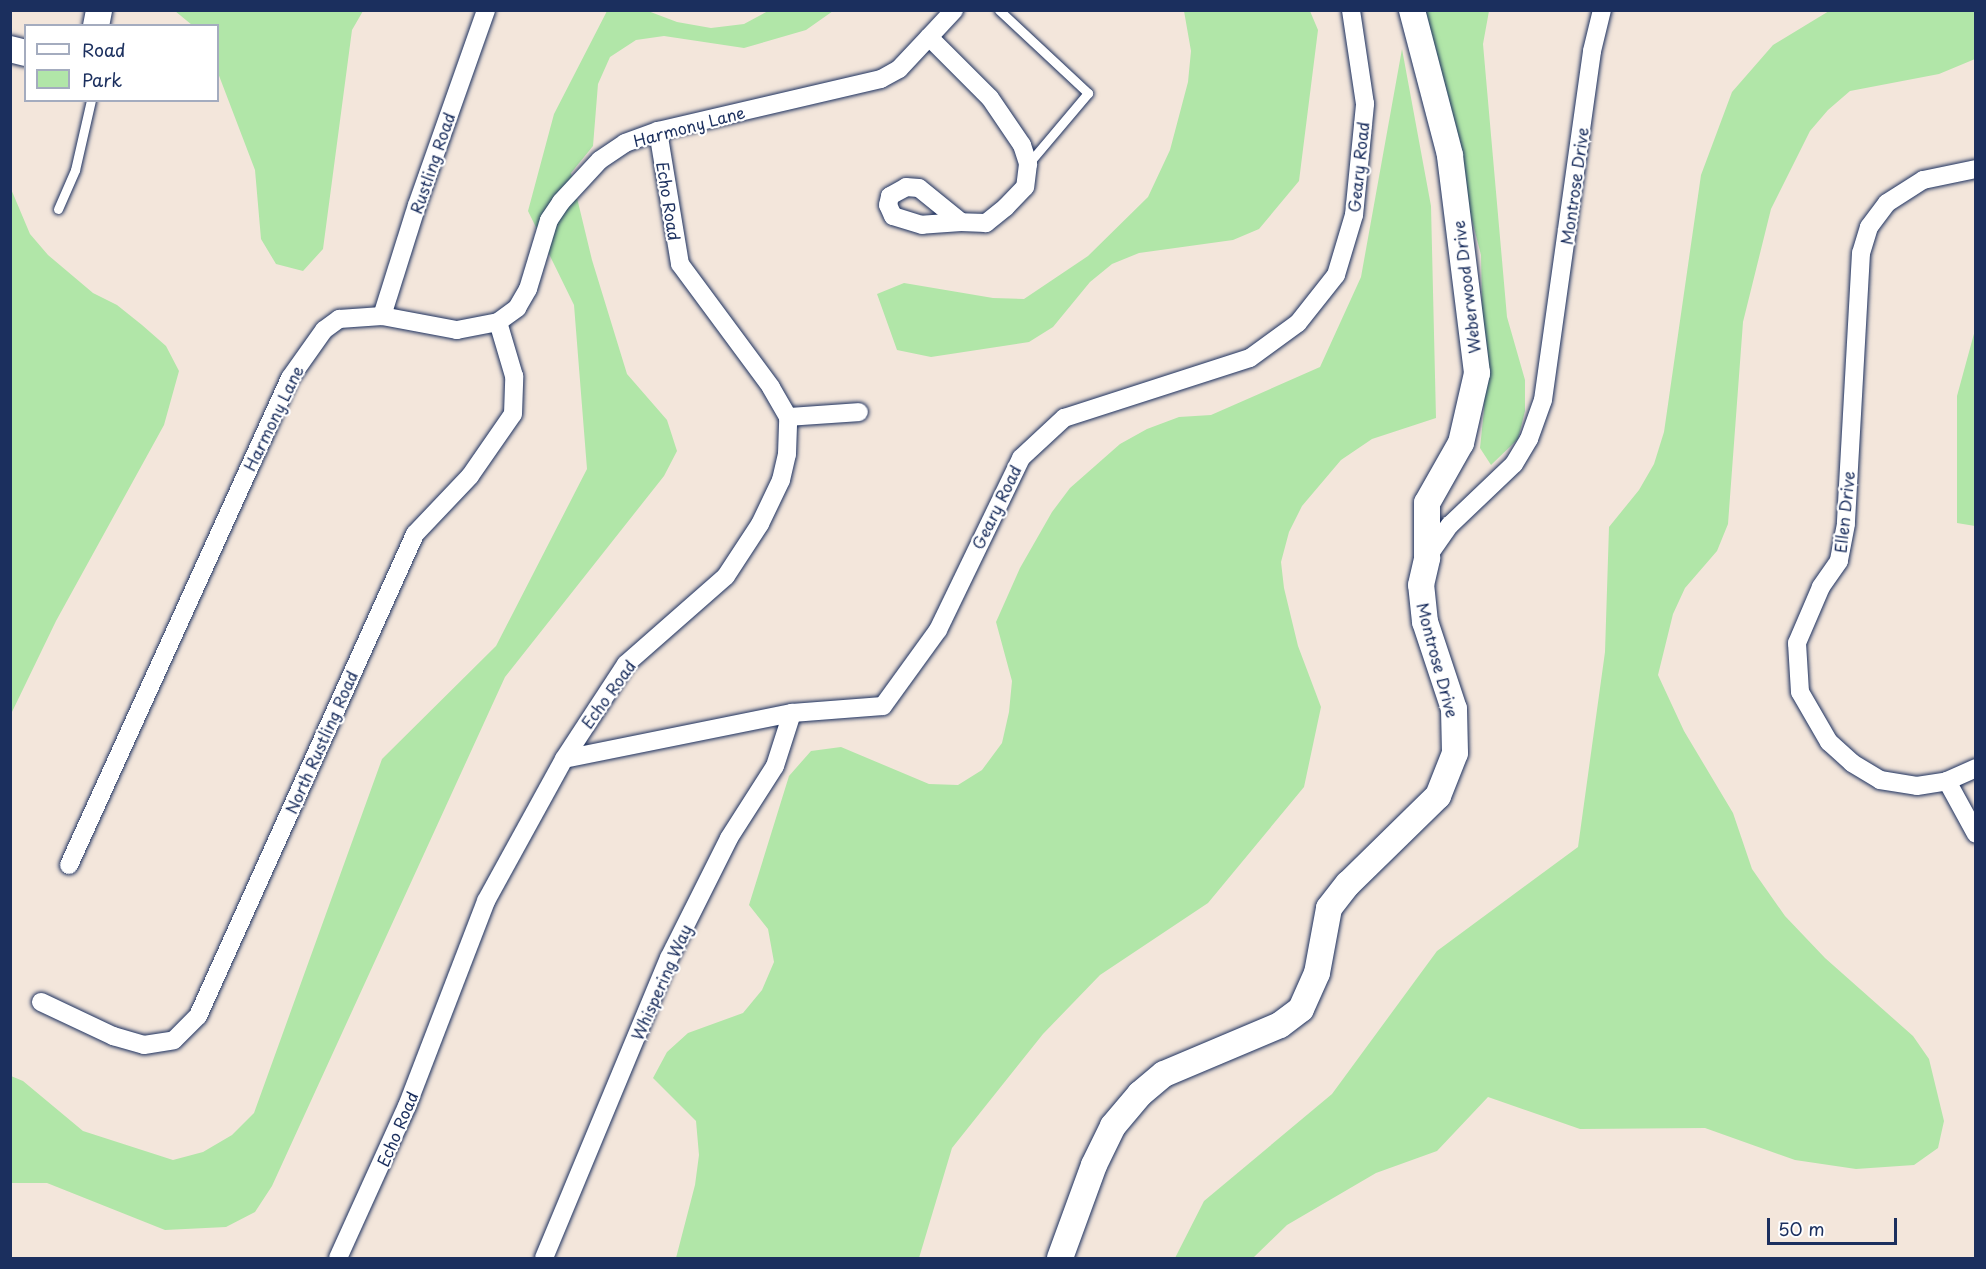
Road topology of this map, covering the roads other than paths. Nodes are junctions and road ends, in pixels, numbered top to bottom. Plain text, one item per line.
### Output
1 (486, 10) edge
2 (954, 10) edge
3 (999, 10) edge
4 (1351, 10) edge
5 (1412, 10) edge
6 (1602, 10) edge
7 (929, 37) junction
8 (91, 102) edge
9 (658, 131) junction
10 (1028, 164) junction
11 (1976, 169) edge
12 (58, 209) dead end
13 (961, 222) dead end
14 (382, 316) junction
15 (498, 322) junction
16 (859, 412) dead end
17 (788, 417) junction
18 (1427, 558) junction
19 (792, 713) junction
20 (564, 759) junction
21 (1976, 768) edge
22 (1947, 781) junction
23 (1976, 834) edge
24 (69, 865) dead end
25 (41, 1002) dead end
26 (338, 1258) edge
27 (544, 1258) edge
28 (1060, 1258) edge

1 - 14 street, Rustling Road
2 - 7 street, Harmony Lane
3 - 10 lane
4 - 19 street, Geary Road
5 - 18 street, Weberwood Drive
6 - 18 street, Montrose Drive
7 - 9 street, Harmony Lane
7 - 10 street
8 - 12 lane
9 - 15 street, Harmony Lane
9 - 17 street, Echo Road
10 - 13 street
11 - 22 street, Ellen Drive
14 - 15 street, Harmony Lane
14 - 24 street, Harmony Lane
15 - 25 street, North Rustling Road
16 - 17 street
17 - 20 street, Echo Road
18 - 28 street, Montrose Drive
19 - 20 street, Geary Road
19 - 27 street, Whispering Way
20 - 26 street, Echo Road
21 - 22 street, Ellen Drive
22 - 23 street

